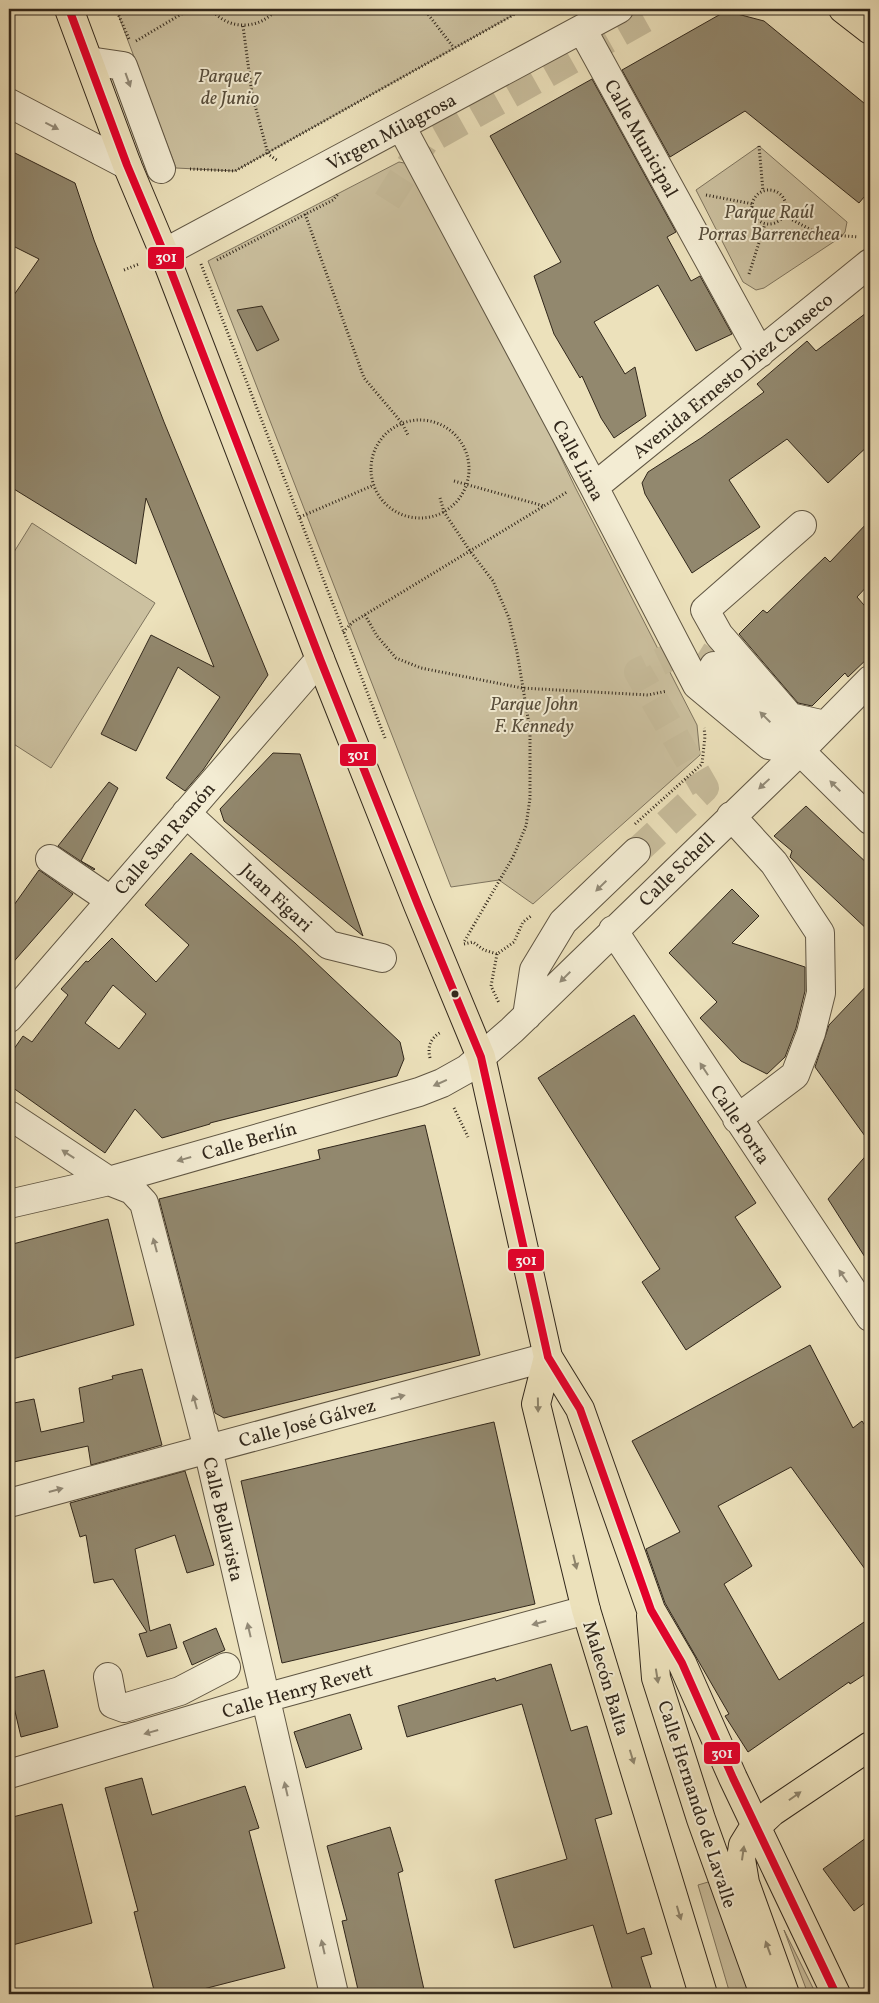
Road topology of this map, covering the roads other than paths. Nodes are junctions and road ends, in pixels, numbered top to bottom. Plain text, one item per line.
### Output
1 (69, 9) edge
2 (619, 9) edge
3 (843, 9) edge
4 (582, 29) junction
5 (870, 30) edge
6 (89, 61) junction
7 (9, 103) edge
8 (401, 126) junction
9 (127, 165) junction
10 (174, 169) road end
11 (164, 253) junction
12 (870, 263) edge
13 (760, 353) junction
14 (594, 487) junction
15 (802, 525) dead end
16 (320, 659) junction
17 (870, 680) edge
18 (825, 726) junction
19 (800, 751) junction
20 (186, 813) junction
21 (731, 816) junction
22 (870, 820) edge
23 (636, 852) tunnel mouth
24 (50, 859) dead end
25 (110, 900) junction
26 (613, 930) junction
27 (382, 958) dead end
28 (9, 1018) edge
29 (519, 1023) junction
30 (481, 1057) junction
31 (9, 1115) edge
32 (737, 1120) junction
33 (109, 1181) junction
34 (9, 1204) edge
35 (870, 1317) edge
36 (548, 1357) junction
37 (208, 1449) junction
38 (9, 1503) edge
39 (586, 1610) junction
40 (651, 1610) junction
41 (226, 1667) dead end
42 (108, 1677) dead end
43 (180, 1691) junction
44 (265, 1698) junction
45 (191, 1720) junction
46 (870, 1746) edge
47 (9, 1774) edge
48 (756, 1826) junction
49 (334, 1994) edge
50 (703, 1994) edge
51 (764, 1994) edge
52 (785, 1994) edge
53 (836, 1994) edge

1 - 6 main road
2 - 4 street, Virgen Milagrosa
3 - 5 main road
4 - 8 street, Virgen Milagrosa
4 - 13 street, Calle Municipal
6 - 9 main road
6 -> 10 street
7 -> 9 street
8 - 11 street, Virgen Milagrosa
8 - 14 street, Calle Lima
9 - 11 main road
11 - 16 main road
12 - 13 street, Avenida Ernesto Diez Canseco
13 - 14 street, Avenida Ernesto Diez Canseco
14 - 19 street, Calle Lima
15 - 18 street
16 - 20 street, Calle San Ramón
16 - 30 main road
17 - 18 street, Calle Schell
18 - 19 street, Calle Schell
19 -> 21 street, Calle Schell
22 -> 19 street
20 - 25 street, Calle San Ramón
20 - 27 street, Juan Figari
21 - 26 street, Calle Schell
21 - 32 street
23 -> 29 street
24 - 25 street
25 - 28 street, Calle San Ramón
26 -> 29 street, Calle Schell
32 -> 26 street, Calle Porta
29 - 30 street, Calle Schell
30 -> 33 street, Calle Berlín
30 - 36 main road
33 -> 31 street, Calle Bellavista
35 -> 32 street, Calle Porta
33 - 34 street, Calle Berlín
37 -> 33 street, Calle Bellavista
37 -> 36 street, Calle José Gálvez
36 -> 39 main road, Malecón Balta
36 - 40 main road
38 -> 37 street, Calle José Gálvez
44 -> 37 street, Calle Bellavista
39 -> 44 street, Calle Henry Revett
39 -> 50 main road, Malecón Balta
40 - 48 main road
40 -> 51 main road, Calle Hernando de Lavalle
41 - 43 street
42 - 43 street
43 - 45 street
44 - 45 street, Calle Henry Revett
49 -> 44 street, Calle Bellavista
45 -> 47 street, Calle Henry Revett
48 -> 46 main road, Calle Hernando de Lavalle
52 -> 48 main road, Calle Hernando de Lavalle
48 - 53 main road

